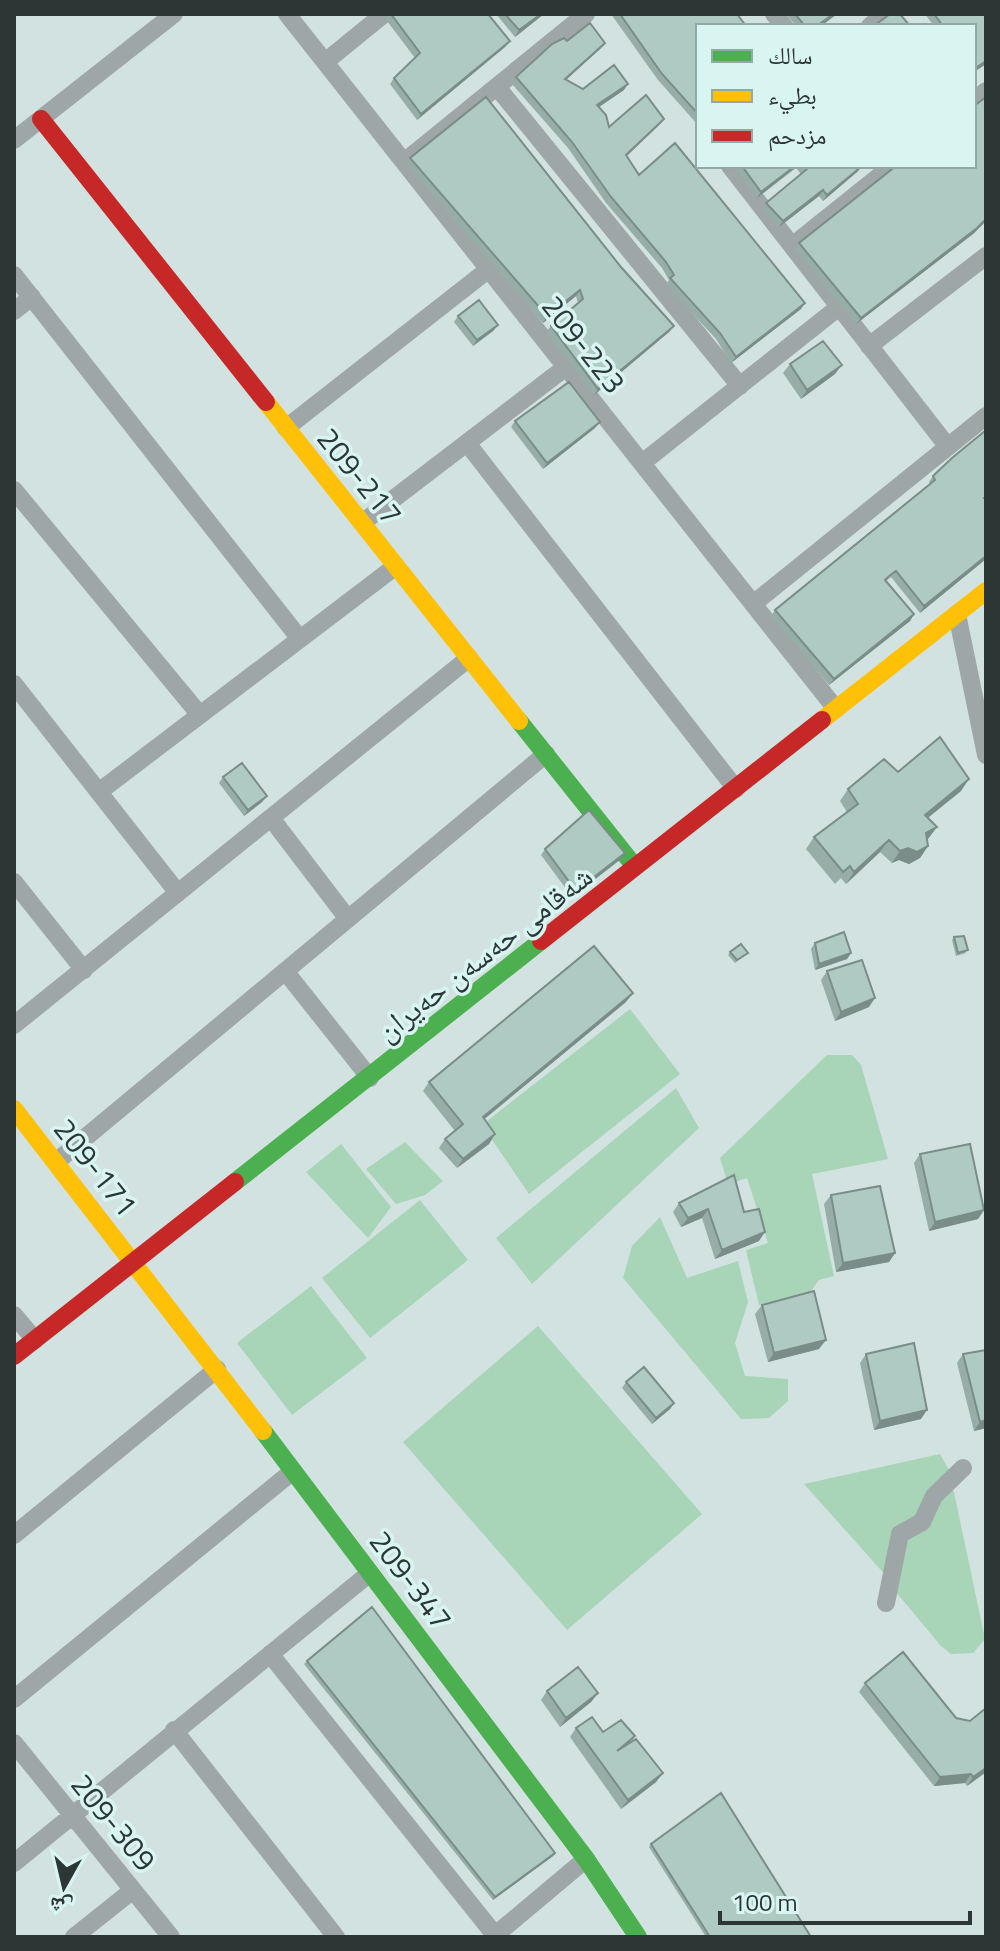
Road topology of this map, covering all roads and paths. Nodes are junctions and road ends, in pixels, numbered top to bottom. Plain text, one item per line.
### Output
1 (174, 14) edge
2 (287, 14) edge
3 (384, 14) edge
4 (586, 14) edge
5 (325, 62) junction
6 (497, 87) junction
7 (41, 119) junction
8 (14, 140) edge
9 (404, 162) junction
10 (732, 168) edge
11 (890, 168) edge
12 (792, 246) junction
13 (986, 256) edge
14 (489, 269) junction
15 (14, 275) edge
16 (32, 297) junction
17 (839, 307) junction
18 (14, 311) edge
19 (869, 346) junction
20 (566, 367) junction
21 (740, 386) junction
22 (986, 416) edge
23 (286, 428) junction
24 (467, 443) junction
25 (948, 447) junction
26 (642, 463) junction
27 (14, 490) edge
28 (362, 523) junction
29 (396, 566) junction
30 (986, 591) edge
31 (753, 604) junction
32 (957, 614) junction
33 (300, 639) junction
34 (469, 658) junction
35 (14, 684) edge
36 (836, 709) junction
37 (200, 715) junction
38 (546, 754) junction
39 (986, 755) edge
40 (736, 789) junction
41 (100, 791) junction
42 (271, 818) junction
43 (636, 868) junction
44 (14, 882) edge
45 (178, 893) junction
46 (348, 919) junction
47 (84, 970) junction
48 (285, 971) junction
49 (14, 1025) edge
50 (370, 1078) junction
51 (14, 1109) edge
52 (56, 1162) junction
53 (134, 1261) junction
54 (14, 1315) edge
55 (35, 1340) junction
56 (14, 1356) edge
57 (217, 1369) junction
58 (963, 1468) dead end
59 (293, 1471) junction
60 (14, 1535) edge
61 (370, 1573) junction
62 (886, 1603) dead end
63 (270, 1654) junction
64 (14, 1699) edge
65 (174, 1730) junction
66 (14, 1743) edge
67 (71, 1813) junction
68 (586, 1859) junction
69 (14, 1863) edge
70 (133, 1890) junction
71 (494, 1936) edge
72 (74, 1937) edge
73 (171, 1937) edge
74 (336, 1937) edge
75 (638, 1937) edge

1 - 7 street
2 - 5 street, 209-223
3 - 5 street
4 - 6 street
5 - 9 street, 209-223
6 - 9 street
6 - 21 street
7 - 8 street
7 - 23 street, 209-217
9 - 14 street, 209-223
10 - 12 street
11 - 12 street
12 - 17 street
13 - 19 street
14 - 20 street, 209-223
14 - 23 street
15 - 16 street
16 - 18 street
16 - 33 street
17 - 19 street
17 - 21 street
19 - 25 street
20 - 24 street
20 - 26 street, 209-223
21 - 26 street
22 - 25 street
23 - 28 street, 209-217
24 - 28 street
24 - 40 street
25 - 31 street
26 - 31 street, 209-223
27 - 37 street
28 - 29 street, 209-217
29 - 33 street
29 - 34 street, 209-217
30 - 32 street, شەقامی حەسەن حەیران
31 - 36 street, 209-223
32 - 36 street, شەقامی حەسەن حەیران
32 - 39 street
33 - 37 street
34 - 38 street, 209-217
34 - 42 street
35 - 41 street
36 - 40 street, شەقامی حەسەن حەیران
37 - 41 street
38 - 43 street, 209-217
38 - 46 street
40 - 43 street, شەقامی حەسەن حەیران
41 - 45 street
42 - 45 street
42 - 46 street
43 - 50 street, شەقامی حەسەن حەیران
44 - 47 street
45 - 47 street
46 - 48 street
47 - 49 street
48 - 50 street
48 - 52 street
50 - 53 street, شەقامی حەسەن حەیران
51 - 52 street, 209-171
52 - 53 street, 209-171
53 - 55 street, شەقامی حەسەن حەیران
53 - 57 street, 209-347
54 - 55 street
55 - 56 street, شەقامی حەسەن حەیران
57 - 59 street, 209-347
57 - 60 street
58 - 62 street
59 - 61 street, 209-347
59 - 64 street
61 - 63 street
61 - 68 street, 209-347
63 - 65 street
63 - 71 street
65 - 67 street
65 - 74 street
66 - 67 street, 209-309
67 - 69 street
67 - 70 street, 209-309
68 - 71 street
68 - 75 street, 209-347
70 - 72 street
70 - 73 street, 209-309

